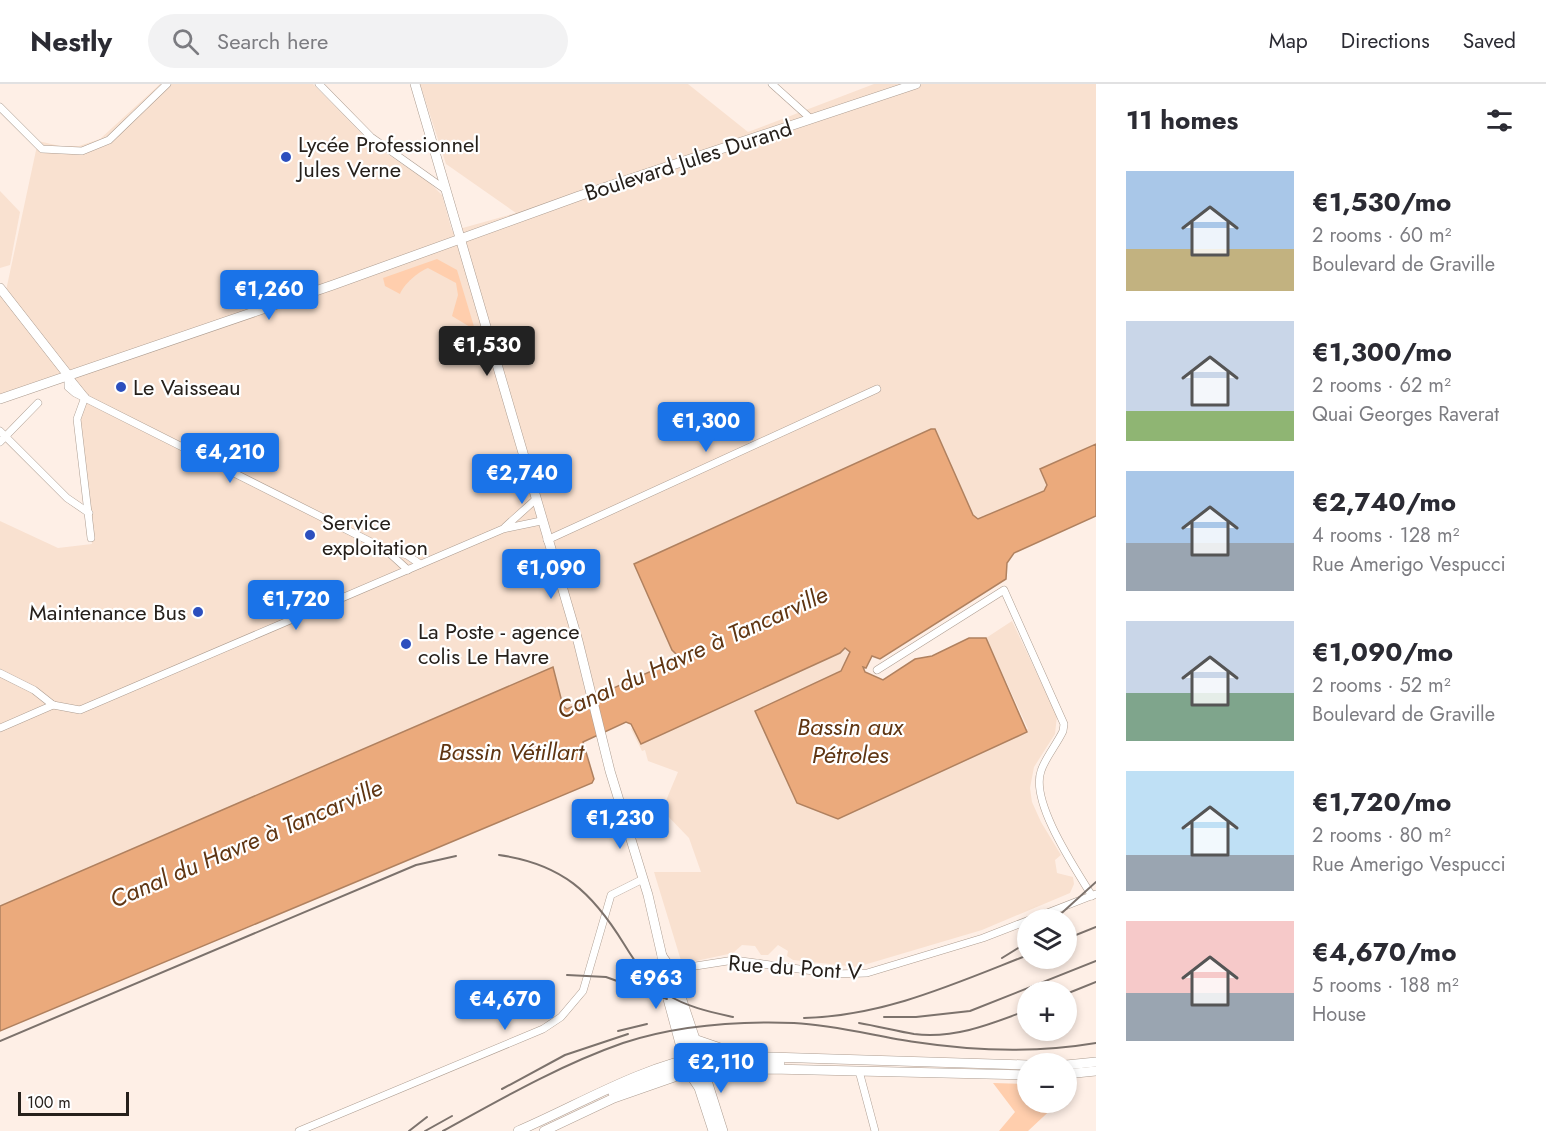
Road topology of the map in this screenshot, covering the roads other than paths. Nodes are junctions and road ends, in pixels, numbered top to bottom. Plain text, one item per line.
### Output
1 (167, 84) edge
2 (320, 84) edge
3 (415, 84) edge
4 (772, 84) edge
5 (916, 84) edge
6 (899, 87) edge
7 (0, 107) edge
8 (811, 119) junction
9 (446, 190) junction
10 (461, 239) junction
11 (0, 288) edge
12 (68, 375) junction
13 (877, 388) dead end
14 (85, 397) junction
15 (0, 399) edge
16 (38, 403) dead end
17 (2, 436) edge
18 (535, 500) junction
19 (88, 513) junction
20 (542, 521) junction
21 (503, 529) junction
22 (91, 538) dead end
23 (547, 540) junction
24 (385, 549) junction
25 (420, 564) junction
26 (408, 570) junction
27 (877, 670) dead end
28 (0, 673) edge
29 (52, 705) junction
30 (0, 728) edge
31 (643, 879) junction
32 (1094, 895) edge
33 (662, 956) junction
34 (672, 970) junction
35 (662, 971) junction
36 (694, 1039) junction
37 (740, 1054) junction
38 (806, 1058) junction
39 (1096, 1062) edge
40 (1077, 1064) edge
41 (694, 1065) junction
42 (1017, 1065) edge
43 (859, 1071) junction
44 (1096, 1071) edge
45 (1077, 1073) edge
46 (1017, 1075) edge
47 (299, 1131) edge
48 (518, 1131) edge
49 (544, 1131) edge
50 (712, 1131) edge
51 (718, 1131) edge
52 (724, 1131) edge
53 (875, 1131) edge

1 - 7 street
2 - 9 street
3 - 9 main road
4 - 8 street
5 - 6 main road, Boulevard Jules Durand
6 - 8 main road, Boulevard Jules Durand
8 - 10 main road, Boulevard Jules Durand
9 - 10 main road
10 - 12 main road, Boulevard Jules Durand
10 - 18 main road
11 - 12 main road
12 - 14 street
12 - 15 main road, Boulevard Jules Durand
13 - 23 street
14 - 19 street
14 - 24 street
16 - 17 street
17 - 19 street
18 - 20 main road
18 - 21 street
19 - 22 street
20 - 21 street
20 - 23 main road
21 - 25 street
23 - 31 main road
24 - 25 street
24 - 26 street
25 - 26 street
26 - 29 street
27 - 32 street
28 - 29 street
29 - 30 street
31 - 33 main road
31 - 47 street
32 - 34 street, Rue du Pont V
33 - 34 main road
33 - 35 main road
34 - 35 street, Rue du Pont V
34 - 36 main road
35 - 41 main road
36 - 37 main road
36 - 41 main road
37 - 38 main road
37 - 41 main road
38 - 41 main road
38 - 42 main road
39 - 40 main road
41 - 43 main road
41 - 48 main road
41 - 49 main road
41 - 50 street
41 - 51 main road
41 - 52 street
43 - 46 main road
43 - 53 street
44 - 45 main road

